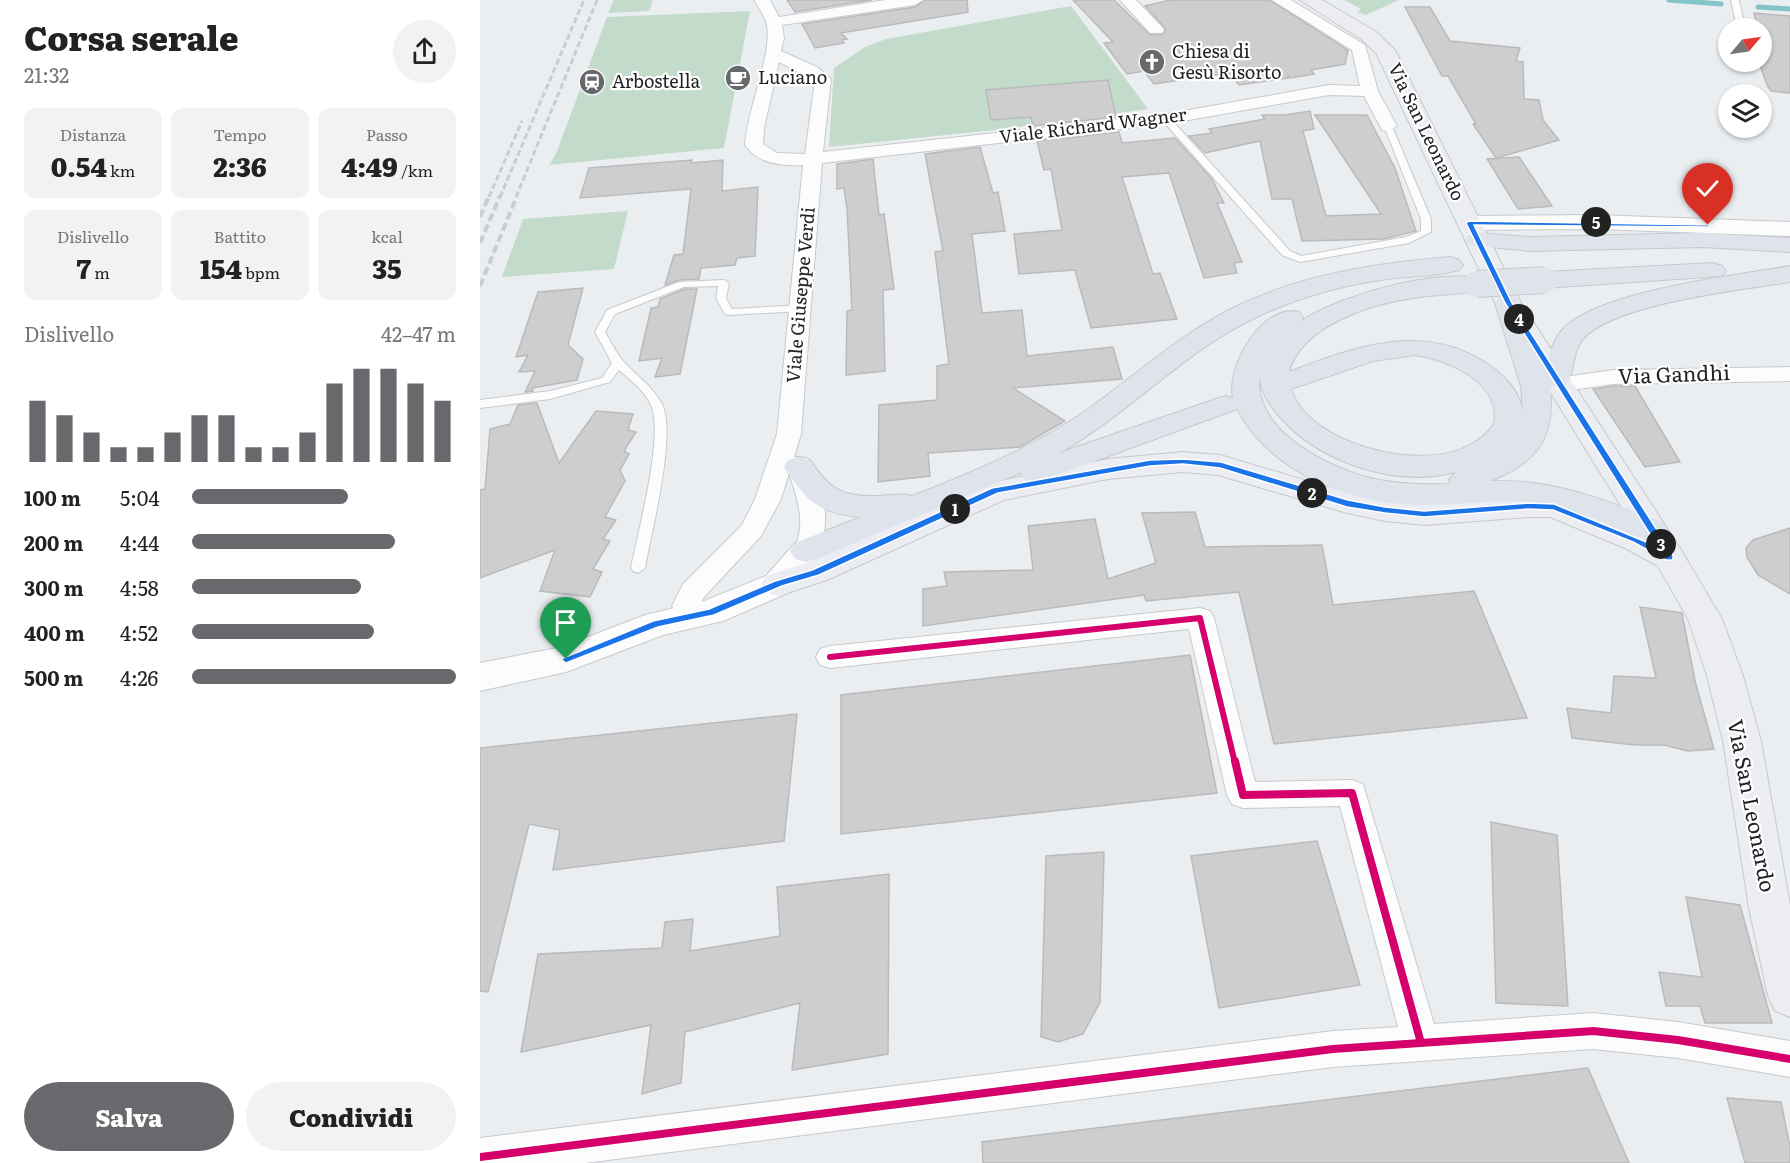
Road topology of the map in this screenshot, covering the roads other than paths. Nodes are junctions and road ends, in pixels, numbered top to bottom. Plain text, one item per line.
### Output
1 (762, 0) edge
2 (915, 0) edge
3 (1128, 0) edge
4 (1280, 0) edge
5 (1309, 0) edge
6 (1735, 0) edge
7 (1739, 18) edge
8 (774, 22) junction
9 (1156, 30) dead end
10 (773, 54) junction
11 (1370, 91) junction
12 (1167, 119) junction
13 (1388, 126) joint
14 (816, 156) junction
15 (1469, 222) junction
16 (1530, 223) junction
17 (1790, 229) edge
18 (1629, 240) junction
19 (1790, 245) edge
20 (1790, 252) edge
21 (1790, 267) edge
22 (1537, 269) junction
23 (1470, 273) junction
24 (1790, 274) edge
25 (1508, 303) junction
26 (802, 308) junction
27 (618, 363) junction
28 (1790, 374) edge
29 (1557, 382) junction
30 (1283, 383) junction
31 (480, 404) edge
32 (1226, 405) dead end
33 (789, 434) junction
34 (800, 467) junction
35 (996, 490) junction
36 (939, 496) junction
37 (1657, 528) junction
38 (806, 551) junction
39 (638, 568) dead end
40 (778, 584) junction
41 (686, 606) junction
42 (657, 624) junction
43 (830, 657) dead end
44 (480, 677) edge
45 (1790, 996) edge
46 (1421, 1043) junction
47 (1790, 1059) edge
48 (480, 1157) edge

1 - 8 street
2 - 8 street
3 - 9 street
4 - 11 street
5 - 15 main road, Via San Leonardo
6 - 7 lane
8 - 10 street
10 - 14 street, Viale Giuseppe Verdi
10 - 14 street
11 - 12 street, Viale Richard Wagner
11 - 13 street
12 - 13 lane
12 - 14 street, Viale Richard Wagner
14 - 26 street, Viale Giuseppe Verdi
15 - 16 main road
15 - 18 highway
15 - 25 main road, Via San Leonardo
16 - 17 main road
16 - 18 highway
18 - 19 highway
20 - 22 highway
21 - 22 highway
22 - 23 highway, bridge
23 - 30 highway
23 - 36 highway
23 - 37 highway
24 - 29 highway
25 - 29 main road, Via San Leonardo
25 - 30 highway
26 - 27 lane
26 - 33 street, Viale Giuseppe Verdi
27 - 31 lane
27 - 39 lane
28 - 29 street, Via Gandhi
29 - 37 main road, Via San Leonardo
30 - 30 highway
32 - 35 highway
33 - 34 street, Viale Giuseppe Verdi
33 - 41 street, Viale Giuseppe Verdi
34 - 36 highway
34 - 38 street, Viale Giuseppe Verdi
35 - 37 main road
35 - 40 main road
36 - 38 highway
37 - 45 main road, Via San Leonardo
38 - 40 main road
38 - 41 main road
40 - 42 main road
41 - 42 main road
42 - 44 main road
43 - 46 street
46 - 47 street
46 - 48 street

